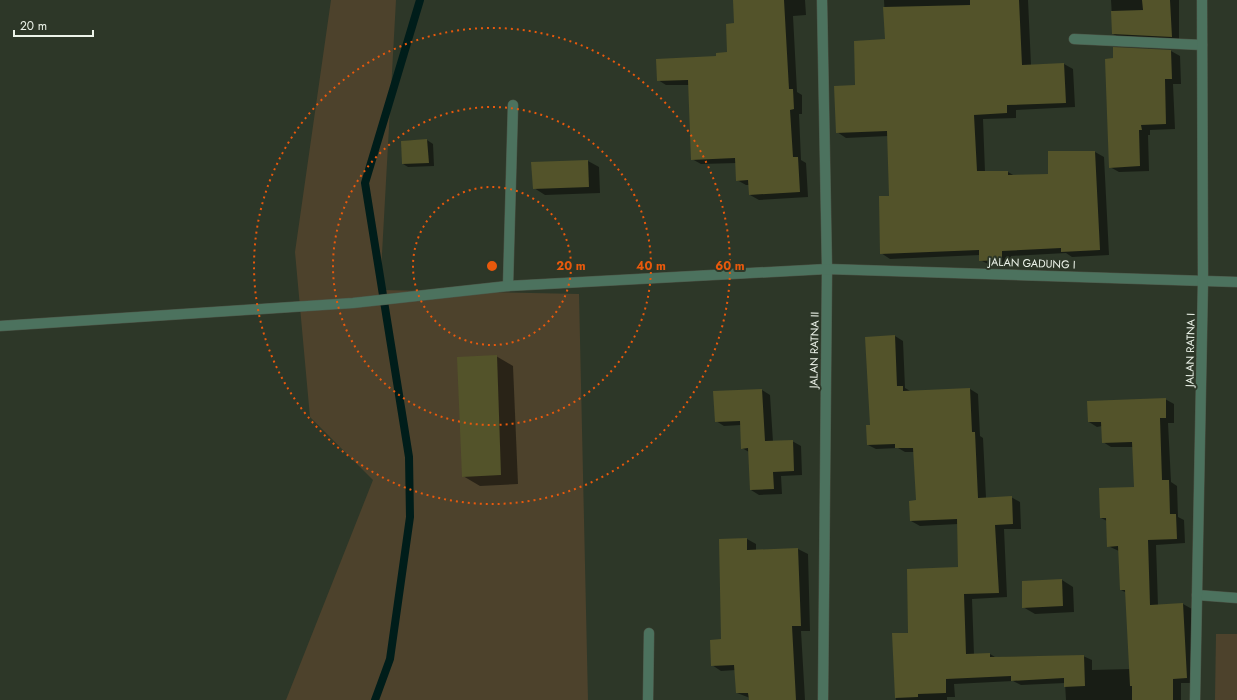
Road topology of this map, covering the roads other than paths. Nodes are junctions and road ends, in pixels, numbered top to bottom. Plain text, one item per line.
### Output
1 (822, 0) edge
2 (1202, 0) edge
3 (1074, 39) dead end
4 (1202, 45) junction
5 (513, 105) dead end
6 (827, 269) junction
7 (1203, 280) junction
8 (1237, 282) edge
9 (508, 286) junction
10 (0, 326) edge
11 (1197, 595) junction
12 (1237, 598) edge
13 (649, 633) dead end
14 (648, 700) edge
15 (823, 700) edge
16 (1195, 700) edge

1 - 6 street, JALAN RATNA II
2 - 4 street, JALAN RATNA I
3 - 4 street
4 - 7 street, JALAN RATNA I
5 - 9 street
6 - 7 street, JALAN GADUNG I
6 - 9 street, JALAN GADUNG I
6 - 15 street, JALAN RATNA II
7 - 8 street, JALAN GADUNG I
7 - 11 street, JALAN RATNA I
9 - 10 street, JALAN GADUNG I
11 - 12 street
11 - 16 street, JALAN RATNA I
13 - 14 street

